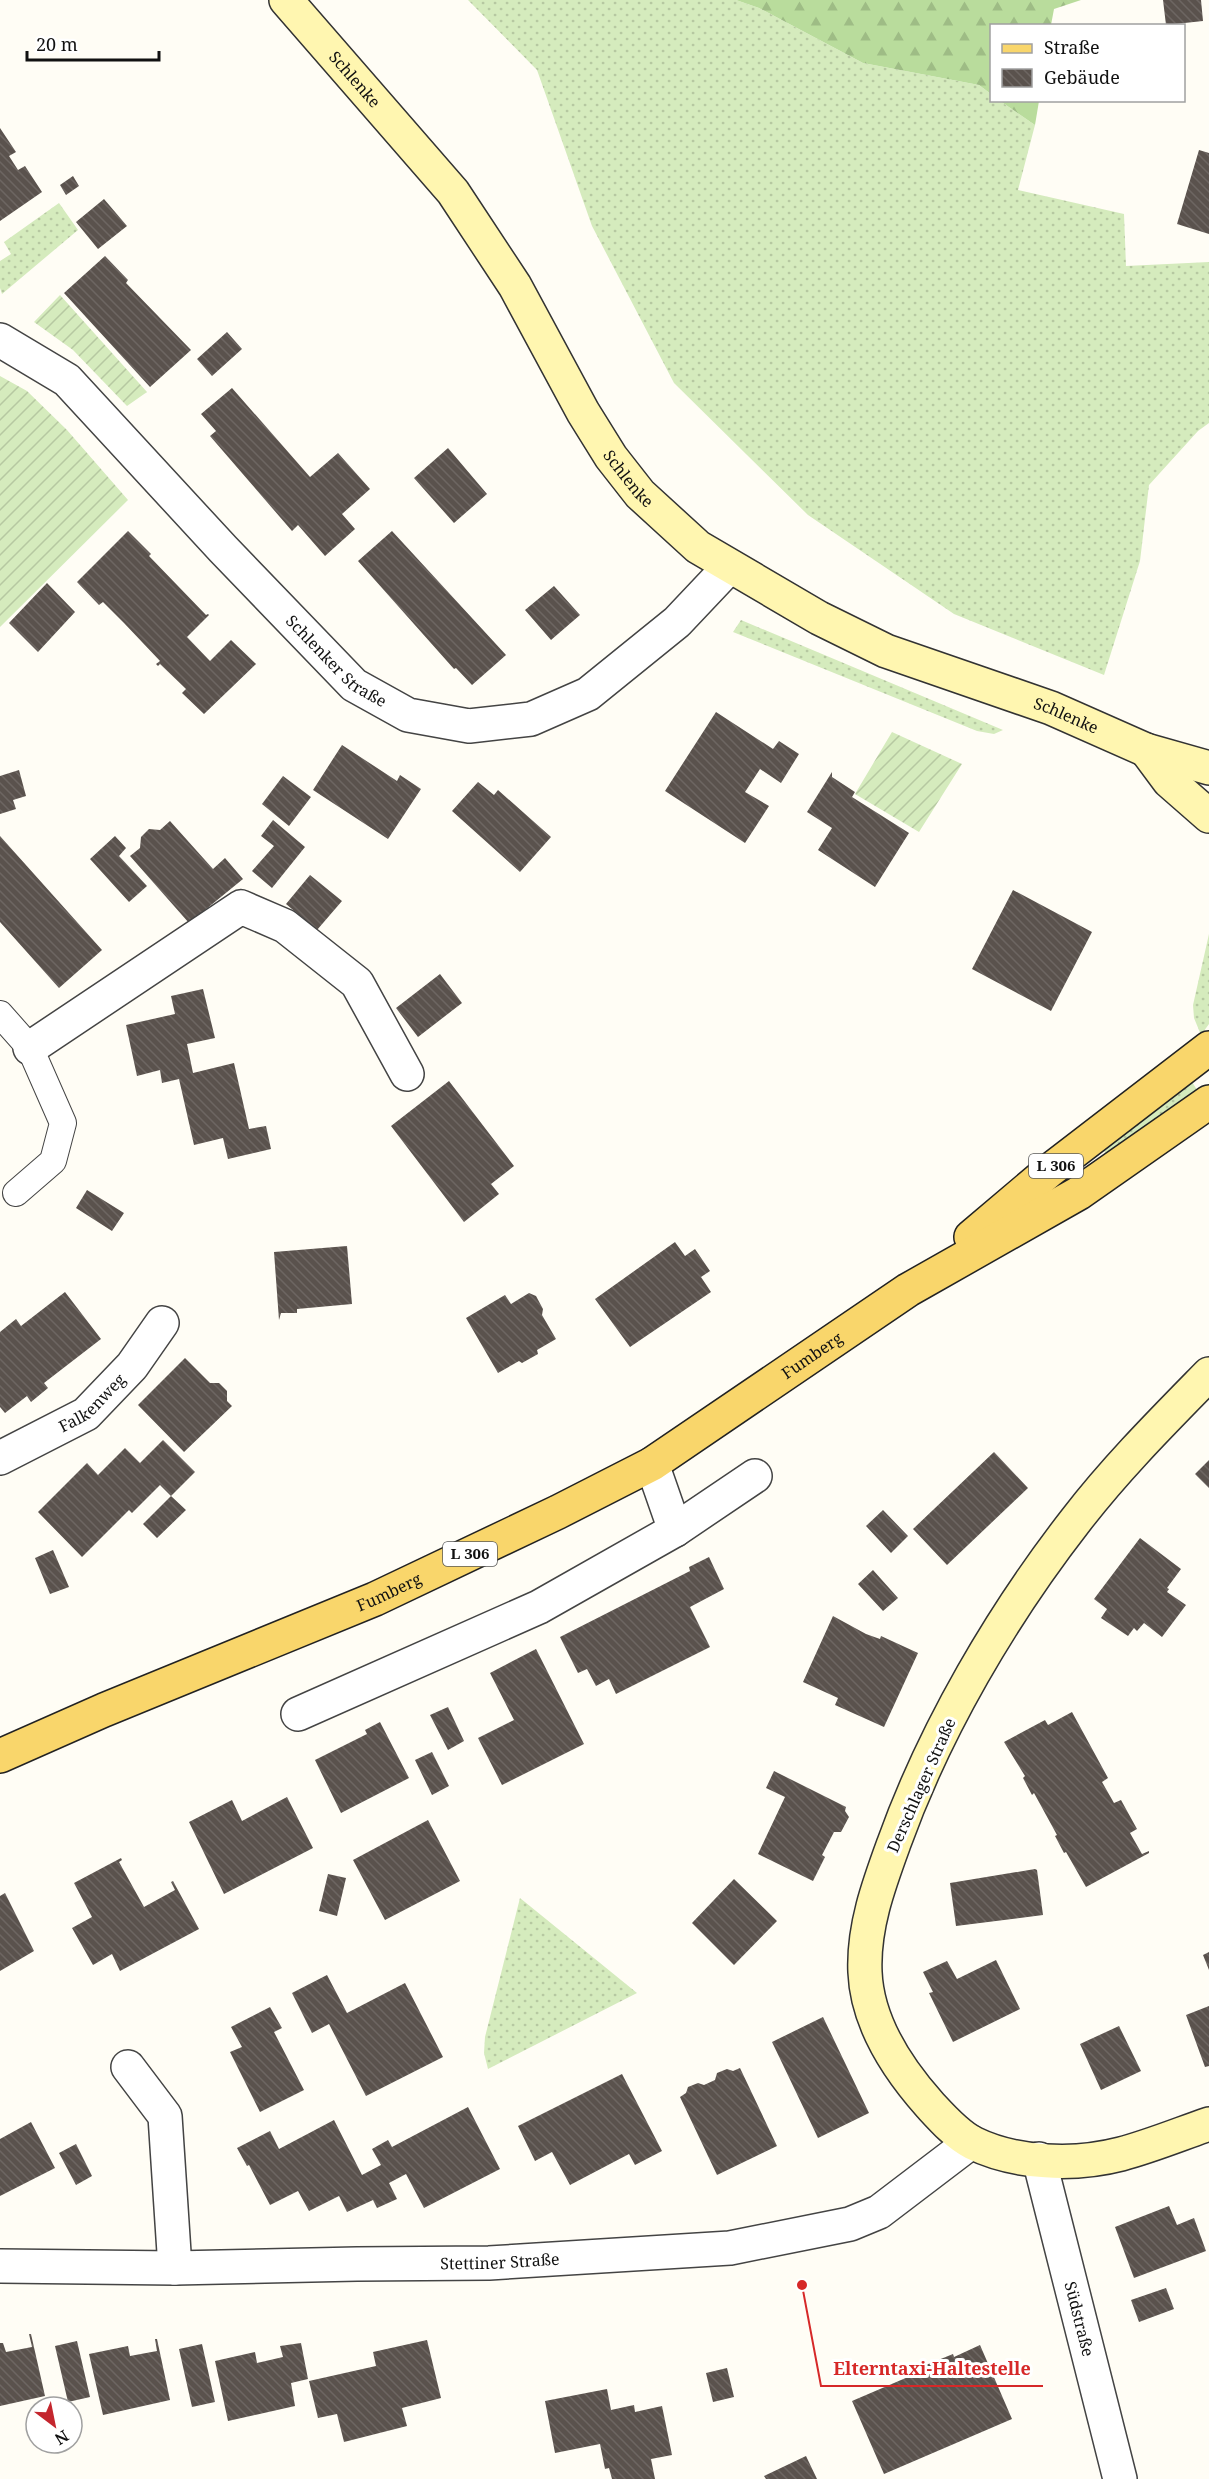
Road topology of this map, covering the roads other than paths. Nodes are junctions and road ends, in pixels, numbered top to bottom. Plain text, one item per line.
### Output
1 (286, 0) edge
2 (0, 340) edge
3 (729, 567) junction
4 (1146, 750) junction
5 (1209, 768) edge
6 (1209, 816) edge
7 (0, 1014) edge
8 (30, 1048) junction
9 (1209, 1048) edge
10 (407, 1074) dead end
11 (1209, 1102) edge
12 (16, 1193) dead end
13 (908, 1290) junction
14 (162, 1323) dead end
15 (1209, 1374) edge
16 (0, 1458) edge
17 (652, 1464) junction
18 (755, 1476) dead end
19 (675, 1530) junction
20 (298, 1714) dead end
21 (0, 1756) edge
22 (128, 2067) dead end
23 (1209, 2124) edge
24 (971, 2142) junction
25 (1039, 2159) junction
26 (0, 2266) edge
27 (176, 2268) junction
28 (1120, 2479) edge

1 - 3 main road, Schlenke
2 - 3 street, Schlenker Straße
3 - 4 main road, Schlenke
4 - 5 main road, Schlenke
4 - 6 main road, Schlenke
7 - 8 lane
8 - 10 street
8 - 12 lane
9 - 13 main road, Fumberg / L 306
11 - 13 main road, Fumberg / L 306
13 - 17 main road, Fumberg / L 306
14 - 16 street, Falkenweg
15 - 24 main road, Derschlager Straße
17 - 19 street
17 - 21 main road, Fumberg / L 306
18 - 19 street
19 - 20 street
22 - 27 street
23 - 25 main road, Derschlager Straße
24 - 25 main road, Derschlager Straße
24 - 27 street, Stettiner Straße
25 - 28 street, Südstraße
26 - 27 street, Stettiner Straße

